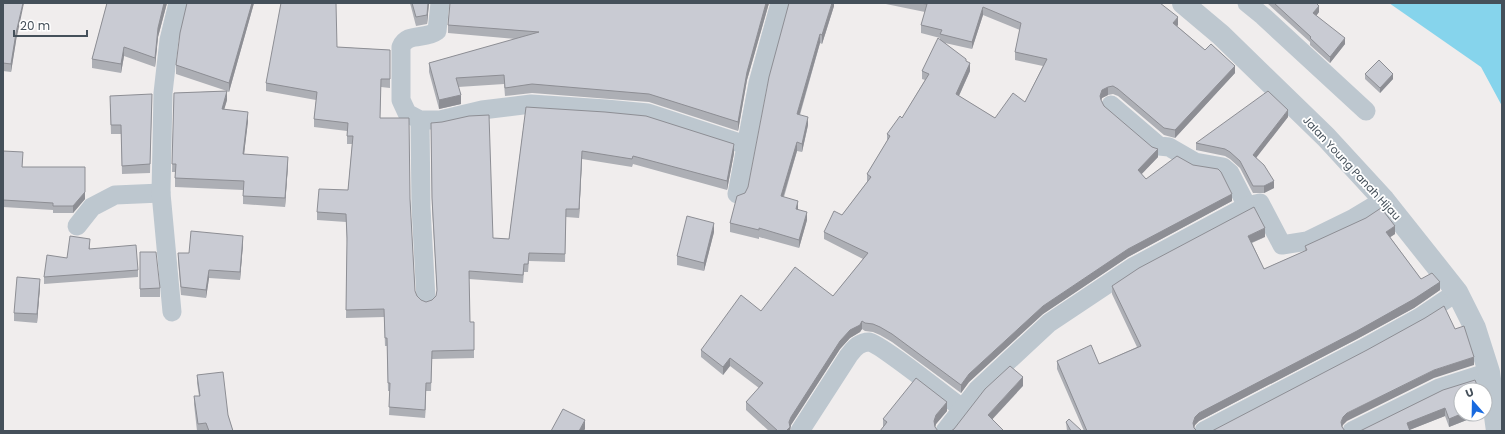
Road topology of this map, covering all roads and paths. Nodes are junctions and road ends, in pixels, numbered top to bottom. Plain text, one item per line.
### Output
1 (178, 3) edge
2 (440, 3) edge
3 (780, 3) edge
4 (1184, 3) edge
5 (1247, 3) edge
6 (1111, 105) dead end
7 (1366, 111) dead end
8 (420, 120) junction
9 (746, 145) junction
10 (161, 193) junction
11 (737, 194) edge
12 (1384, 200) junction
13 (1247, 206) junction
14 (77, 226) dead end
15 (1457, 292) junction
16 (426, 298) dead end
17 (172, 312) dead end
18 (1489, 372) junction
19 (962, 408) junction
20 (800, 431) edge
21 (945, 431) edge
22 (1204, 431) edge
23 (1352, 431) edge
24 (1497, 431) edge

1 - 10 street
2 - 8 street
3 - 9 street
4 - 12 street, Jalan Young Panah Hijau
5 - 7 street
6 - 13 street
8 - 9 street
8 - 16 street
9 - 11 street
10 - 14 street
10 - 17 street
12 - 13 street
12 - 15 street, Jalan Young Panah Hijau
13 - 19 street
15 - 18 street, Jalan Young Panah Hijau
15 - 22 street
18 - 23 street
18 - 24 street, Jalan Young Panah Hijau
19 - 20 street
19 - 21 street

